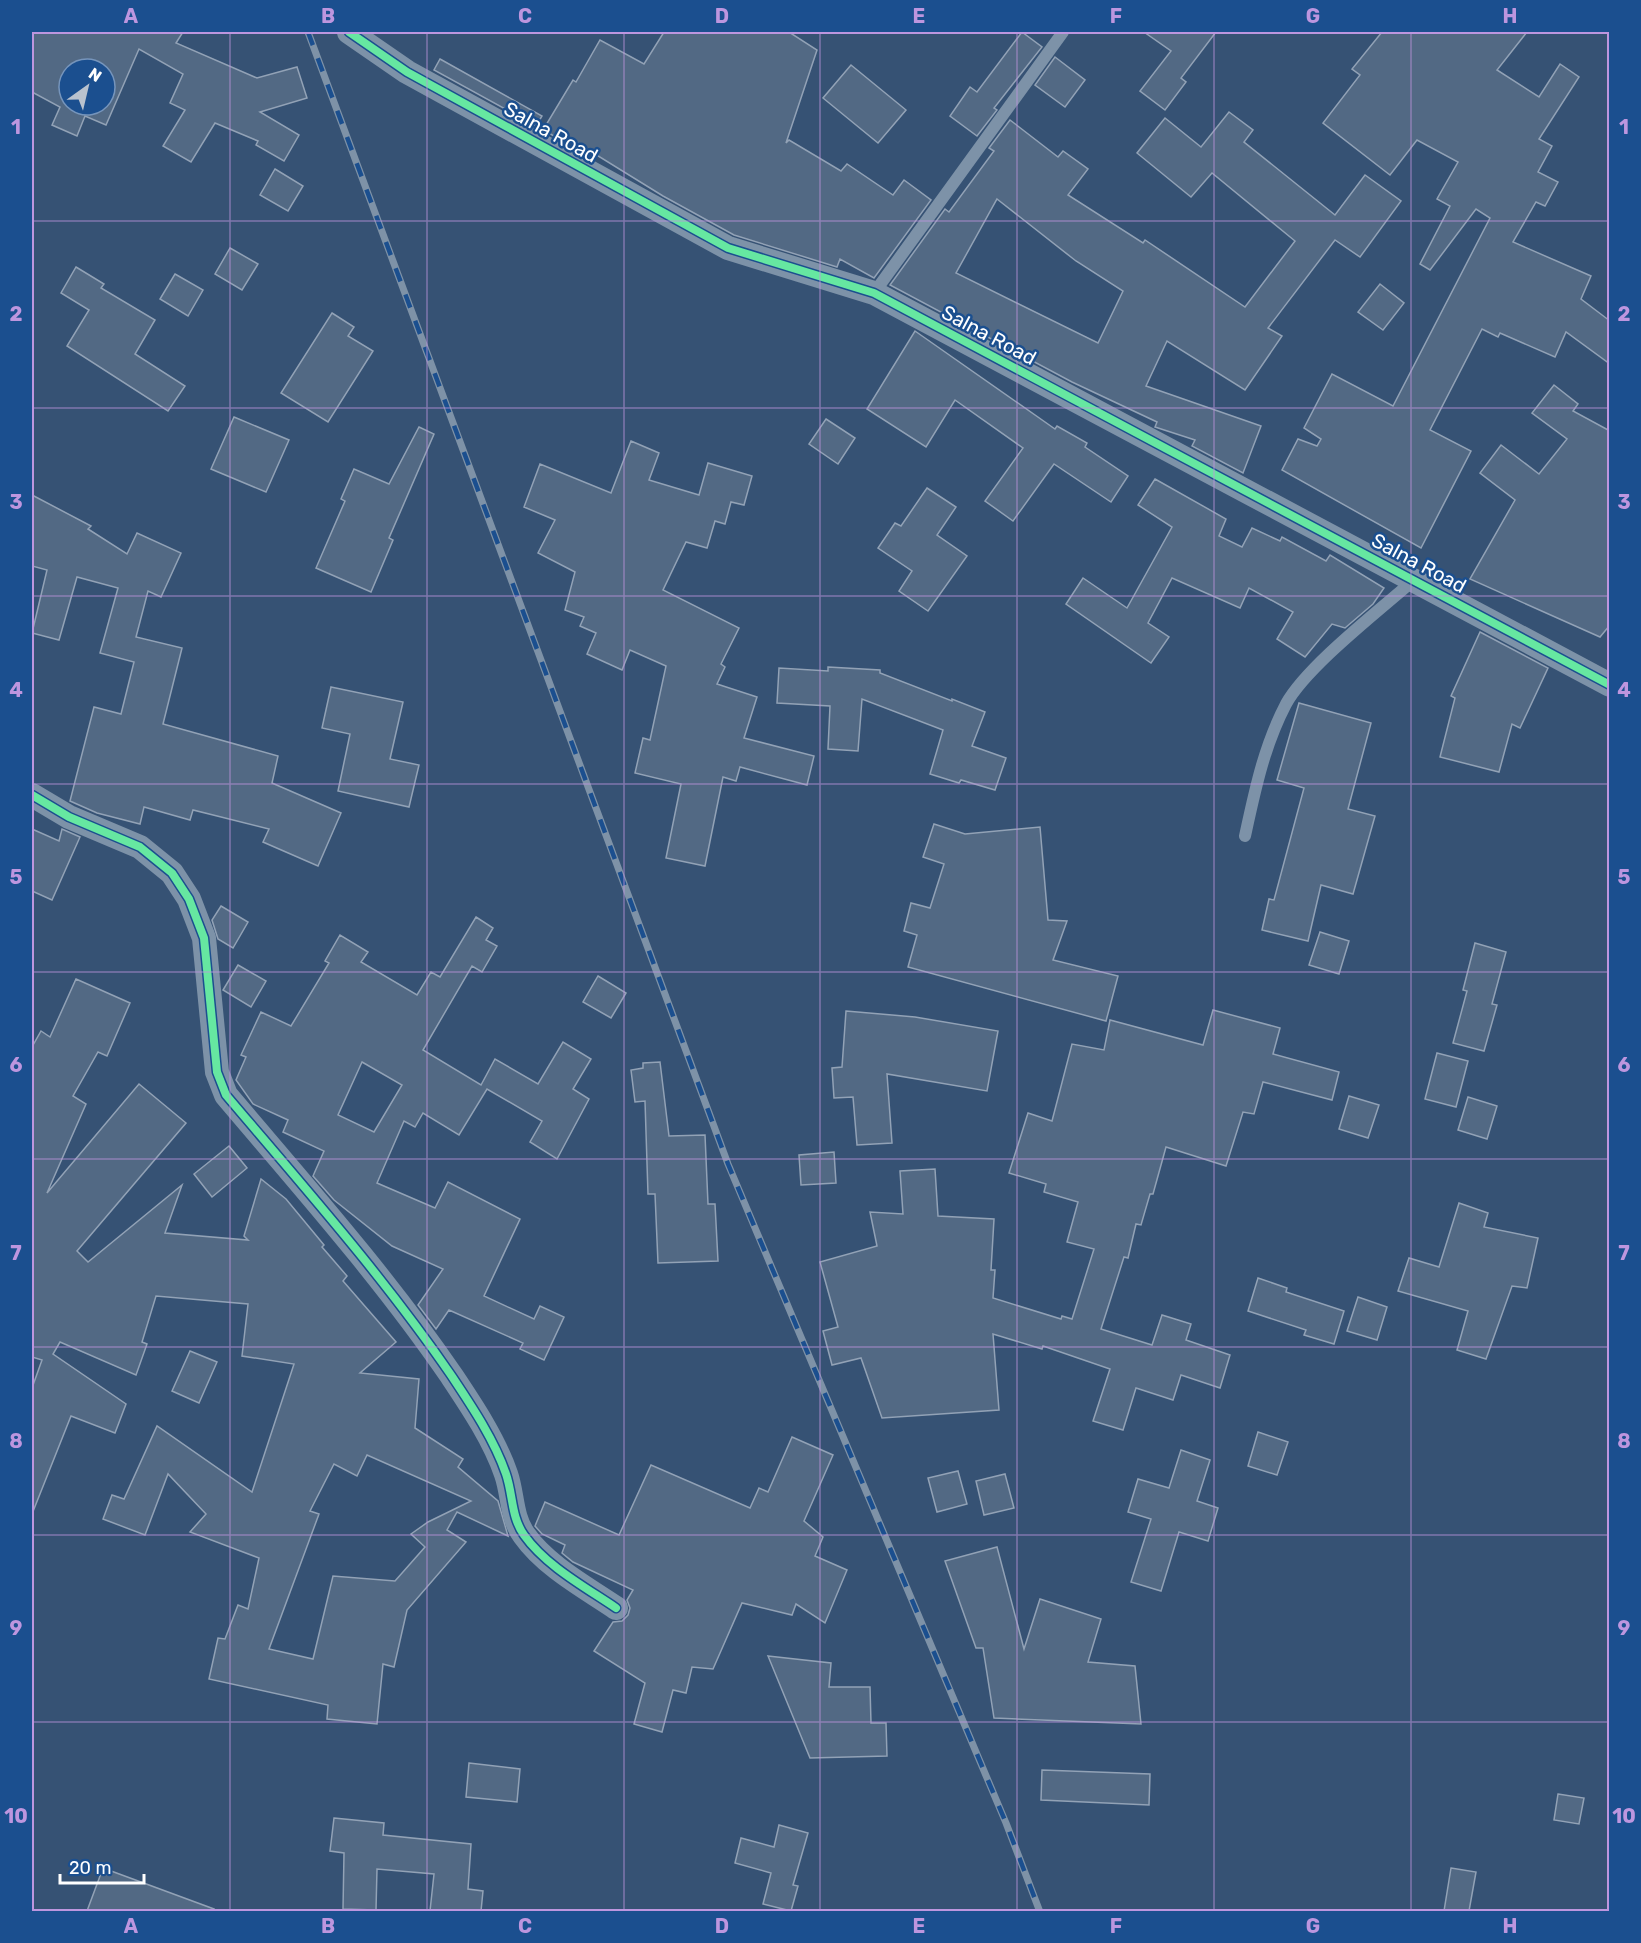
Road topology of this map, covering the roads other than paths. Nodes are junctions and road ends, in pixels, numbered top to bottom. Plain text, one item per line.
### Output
1 (349, 32) edge
2 (1063, 32) edge
3 (874, 293) junction
4 (1415, 579) junction
5 (1610, 685) edge
6 (32, 795) edge
7 (1245, 836) dead end
8 (616, 1608) dead end

1 - 3 street, Salna Road
2 - 3 lane
3 - 4 street, Salna Road
4 - 5 street, Salna Road
4 - 7 lane
6 - 8 street

